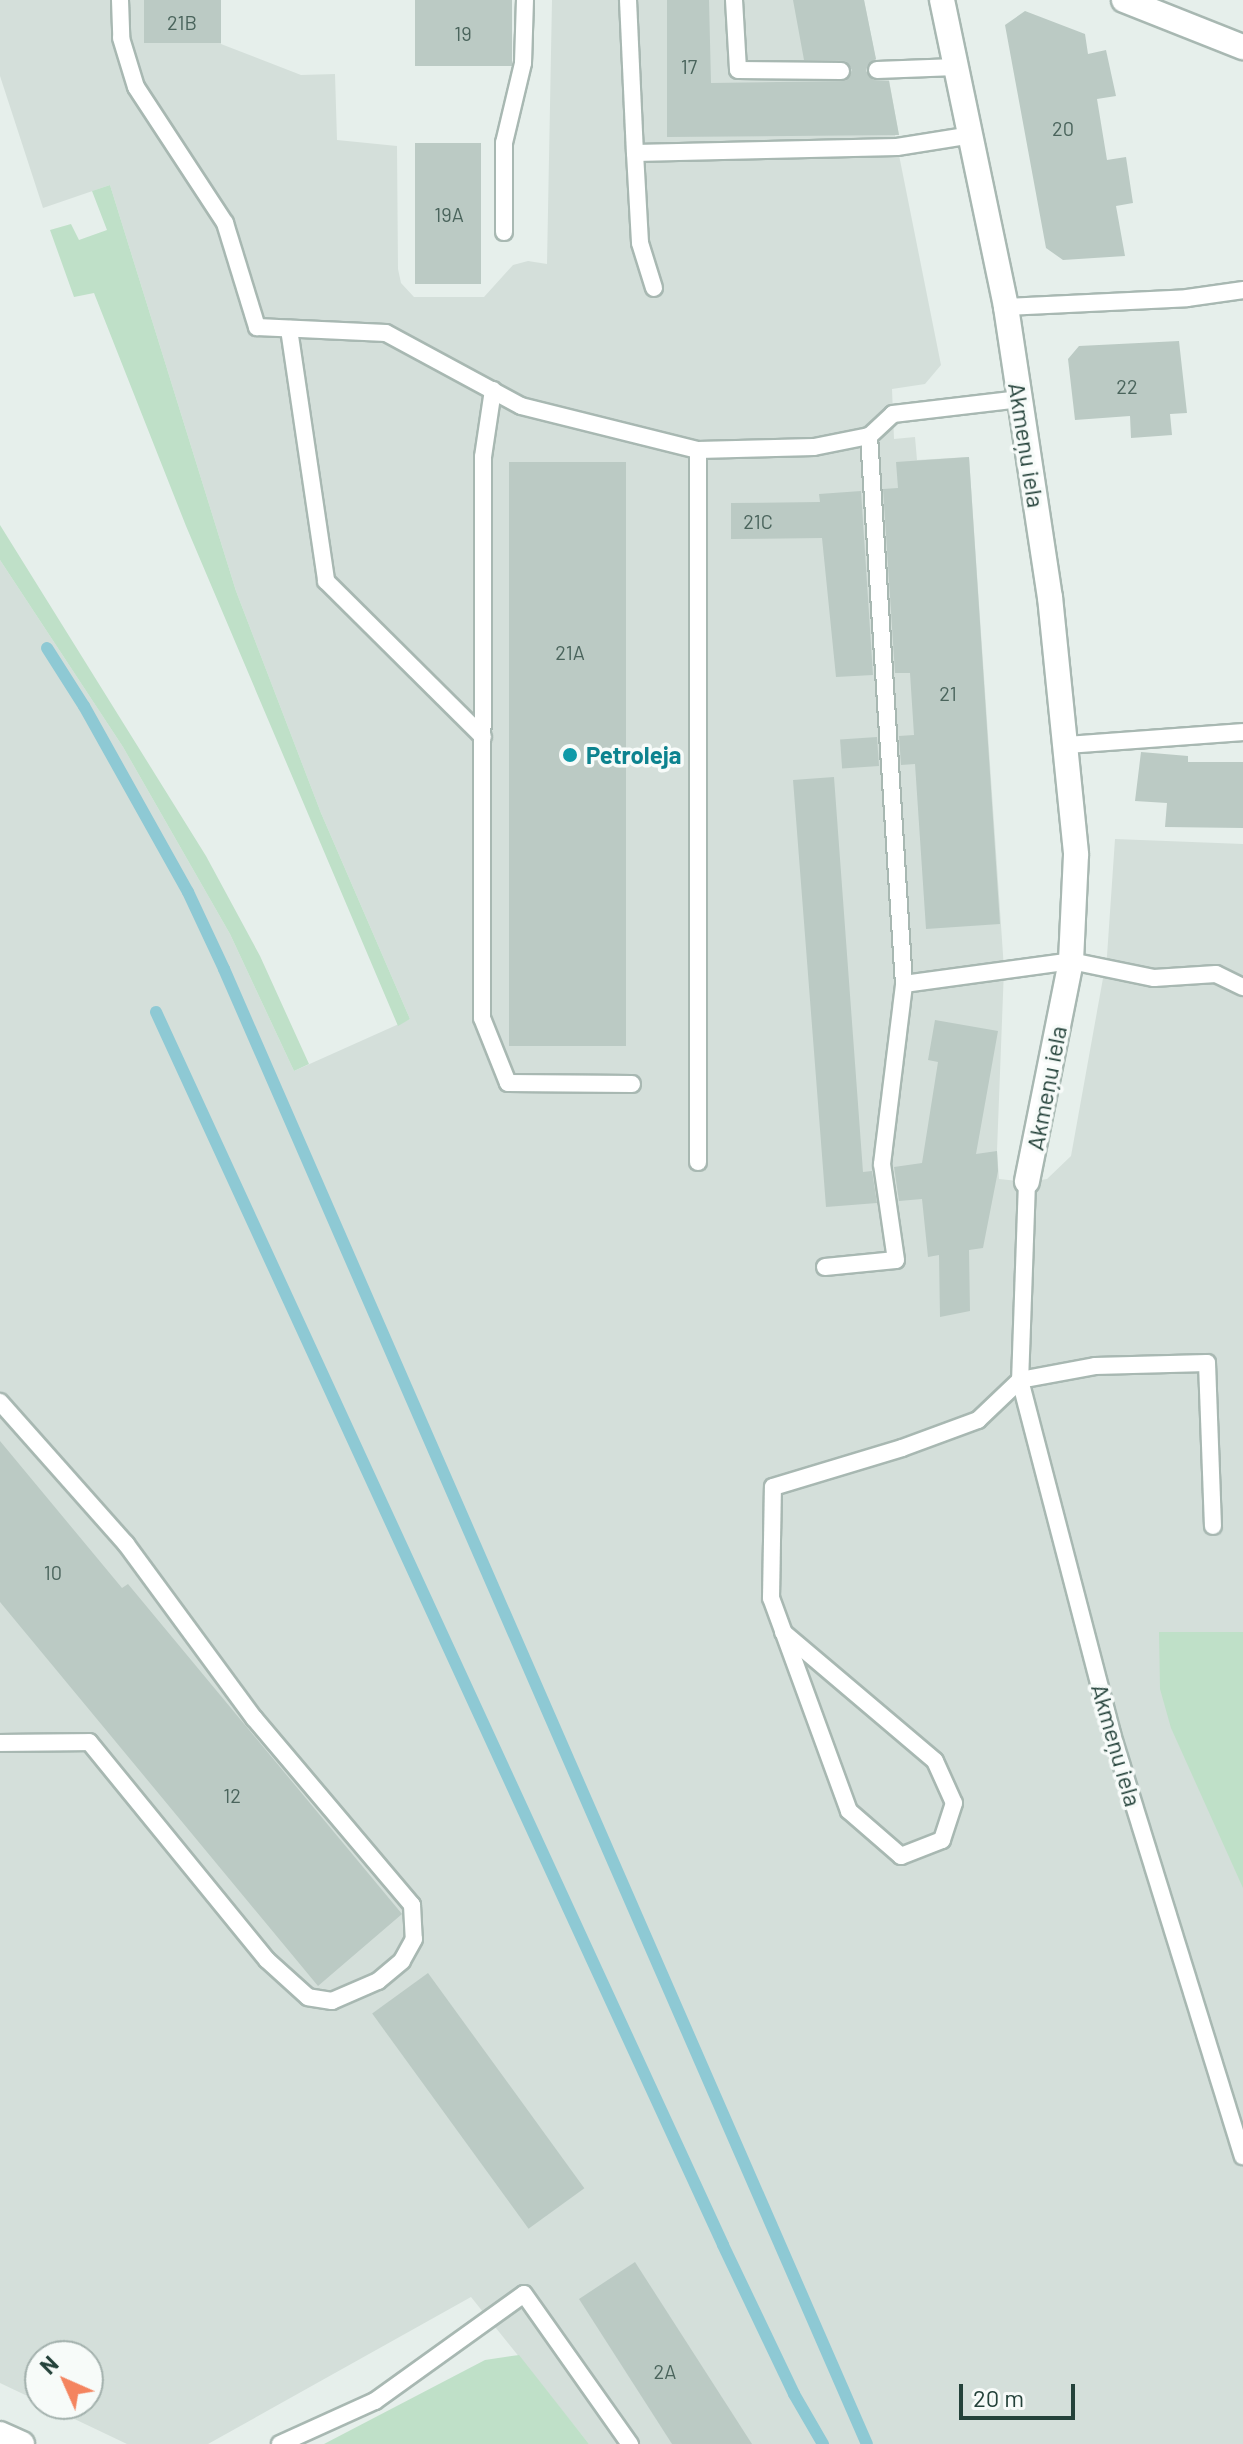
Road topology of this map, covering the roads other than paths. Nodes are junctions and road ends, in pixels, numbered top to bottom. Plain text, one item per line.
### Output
1 (120, 0) edge
2 (525, 0) edge
3 (628, 0) edge
4 (734, 0) edge
5 (942, 0) edge
6 (1124, 0) edge
7 (1243, 47) edge
8 (956, 67) junction
9 (877, 70) dead end
10 (841, 71) dead end
11 (972, 135) junction
12 (635, 153) junction
13 (504, 232) dead end
14 (654, 288) dead end
15 (1243, 290) edge
16 (1006, 307) junction
17 (289, 329) junction
18 (493, 390) junction
19 (1020, 399) junction
20 (869, 436) junction
21 (698, 450) junction
22 (1243, 732) edge
23 (483, 737) junction
24 (1068, 745) junction
25 (1071, 961) junction
26 (904, 984) junction
27 (1243, 987) edge
28 (632, 1084) dead end
29 (698, 1162) dead end
30 (1027, 1182) joint
31 (825, 1267) dead end
32 (1020, 1380) junction
33 (0, 1402) edge
34 (1213, 1526) dead end
35 (783, 1632) junction
36 (0, 1743) edge
37 (1243, 2156) edge
38 (0, 2434) edge
39 (22, 2444) edge
40 (280, 2444) edge
41 (630, 2444) edge

1 - 17 lane
2 - 13 lane
3 - 12 lane
4 - 10 lane
5 - 8 street, Akmeņu iela
6 - 7 street
8 - 9 lane
8 - 11 street, Akmeņu iela
11 - 12 lane
11 - 16 street, Akmeņu iela
12 - 14 lane
15 - 16 lane
16 - 19 street, Akmeņu iela
17 - 18 lane
17 - 23 lane
18 - 21 lane
18 - 23 lane
19 - 20 lane
19 - 24 street, Akmeņu iela
20 - 21 lane
20 - 26 lane
21 - 29 lane
22 - 24 lane
23 - 28 lane
24 - 25 street, Akmeņu iela
25 - 26 lane
25 - 27 lane
25 - 30 street, Akmeņu iela
26 - 31 lane
30 - 32 lane, Akmeņu iela
32 - 34 lane
32 - 35 lane
32 - 37 lane, Akmeņu iela
33 - 36 lane
35 - 35 lane
38 - 39 street
40 - 41 lane

